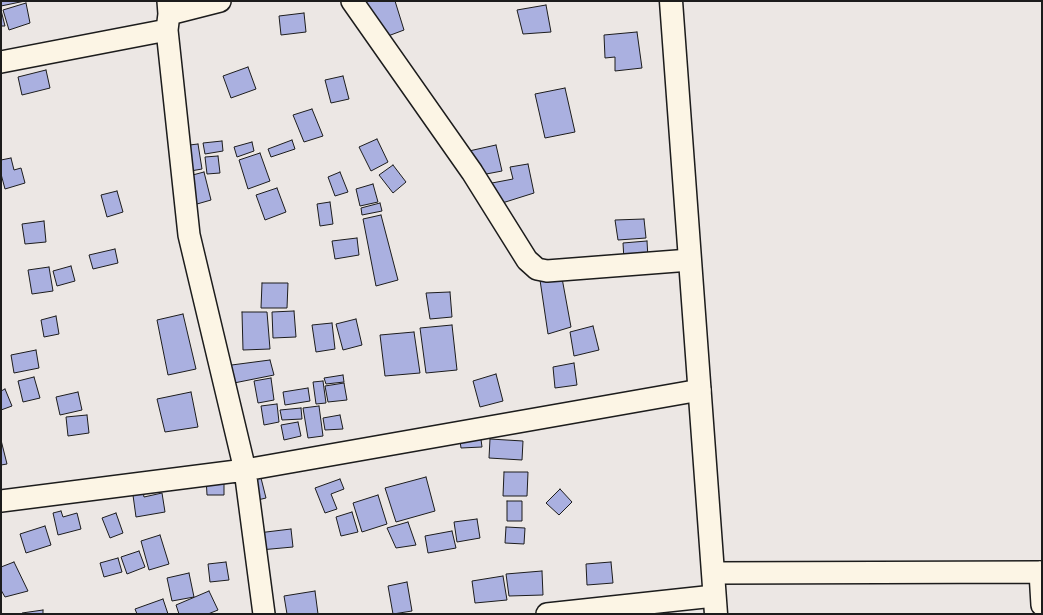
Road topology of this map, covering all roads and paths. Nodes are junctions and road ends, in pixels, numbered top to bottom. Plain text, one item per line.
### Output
1 (220, 1) edge
2 (352, 1) edge
3 (671, 1) edge
4 (168, 15) edge
5 (1, 62) edge
6 (690, 260) junction
7 (700, 390) junction
8 (245, 470) junction
9 (1, 501) edge
10 (1041, 572) edge
11 (713, 573) junction
12 (715, 605) edge
13 (1042, 606) edge
14 (264, 614) edge
15 (547, 614) edge

1 - 4 street
2 - 6 street
3 - 6 street
4 - 5 street
4 - 8 street
6 - 7 street
7 - 8 street
7 - 11 street
8 - 9 street
8 - 14 street
10 - 11 street
10 - 13 street
11 - 12 street
12 - 15 street

